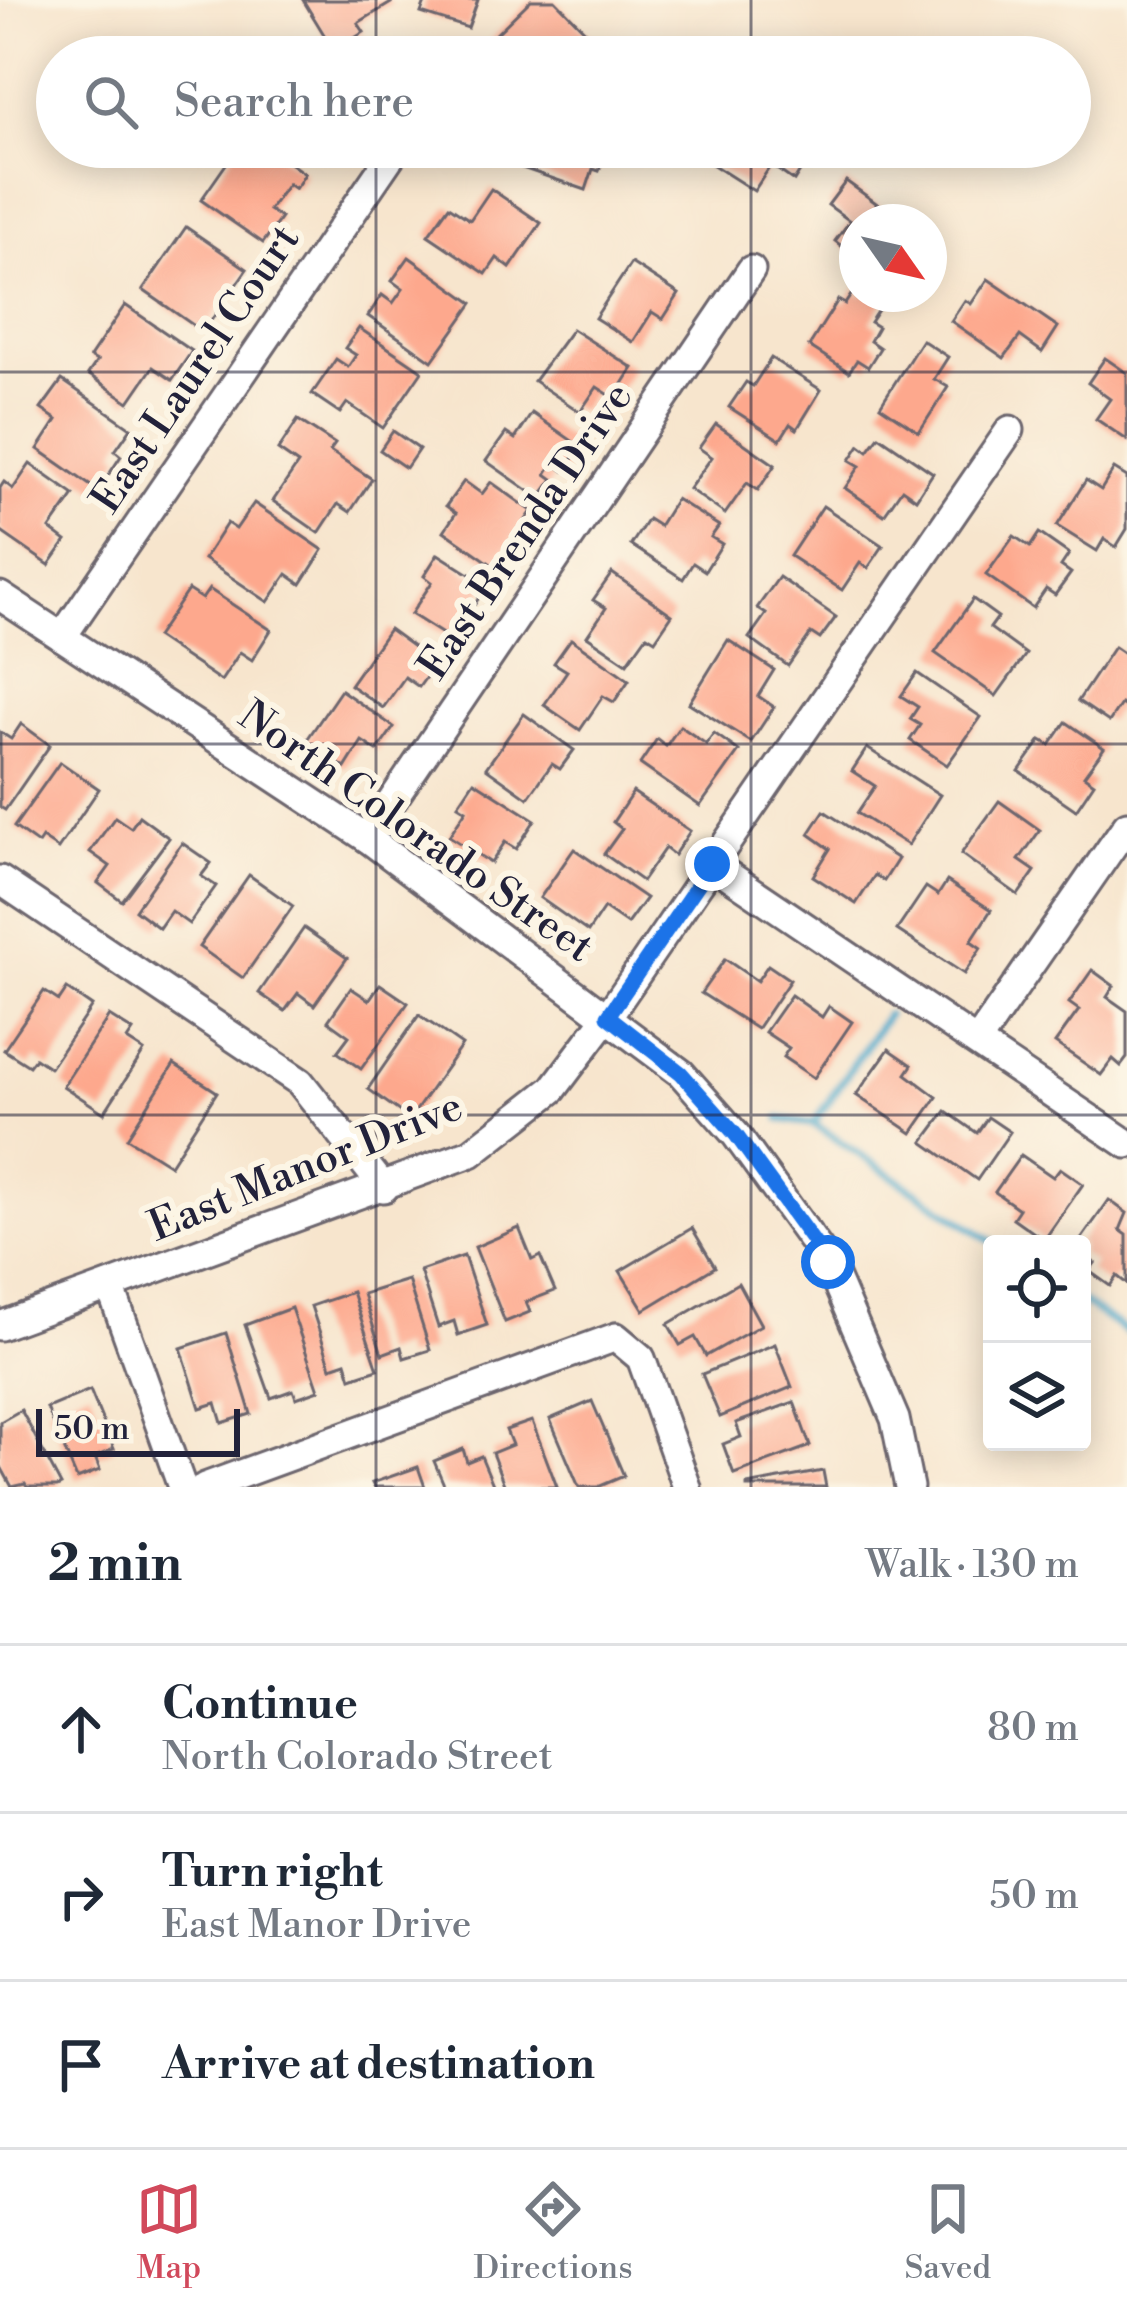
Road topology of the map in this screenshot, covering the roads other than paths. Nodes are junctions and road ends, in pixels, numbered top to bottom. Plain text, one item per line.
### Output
1 (383, 168) edge
2 (751, 270) dead end
3 (1010, 430) dead end
4 (0, 596) edge
5 (62, 638) junction
6 (1127, 825) edge
7 (367, 838) junction
8 (712, 864) junction
9 (0, 880) edge
10 (608, 1016) junction
11 (977, 1042) junction
12 (1127, 1144) edge
13 (384, 1188) junction
14 (110, 1286) junction
15 (0, 1326) edge
16 (182, 1487) edge
17 (205, 1487) edge
18 (687, 1487) edge
19 (909, 1487) edge

1 - 5 street, East Laurel Court
2 - 7 street, East Brenda Drive
3 - 8 street, East Manor Drive
4 - 5 street, North Colorado Street
5 - 7 street, North Colorado Street
6 - 11 street
7 - 10 street, North Colorado Street
8 - 10 street, East Manor Drive
8 - 11 street
9 - 13 street
10 - 13 street, East Manor Drive
10 - 19 street, North Colorado Street
11 - 12 street
13 - 14 street, East Manor Drive
14 - 15 street, East Manor Drive
14 - 16 street
17 - 18 street

